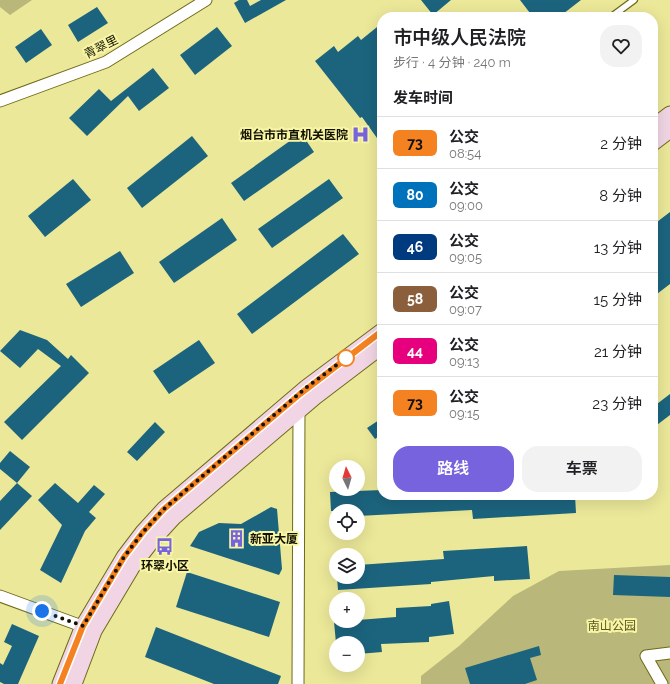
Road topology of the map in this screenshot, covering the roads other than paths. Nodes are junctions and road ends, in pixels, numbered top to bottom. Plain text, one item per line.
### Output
1 (206, 0) edge
2 (634, 0) edge
3 (618, 12) edge
4 (0, 101) edge
5 (663, 125) edge
6 (658, 134) edge
7 (377, 335) edge
8 (377, 350) edge
9 (296, 405) junction
10 (0, 596) edge
11 (89, 628) junction
12 (670, 653) edge
13 (60, 684) edge
14 (74, 684) edge
15 (298, 684) edge
16 (662, 684) edge

1 - 4 street, 青翠里
2 - 3 lane
5 - 6 main road
7 - 9 main road
8 - 9 main road
9 - 11 main road
9 - 15 street
10 - 11 street
11 - 13 main road
11 - 14 main road
12 - 16 street

